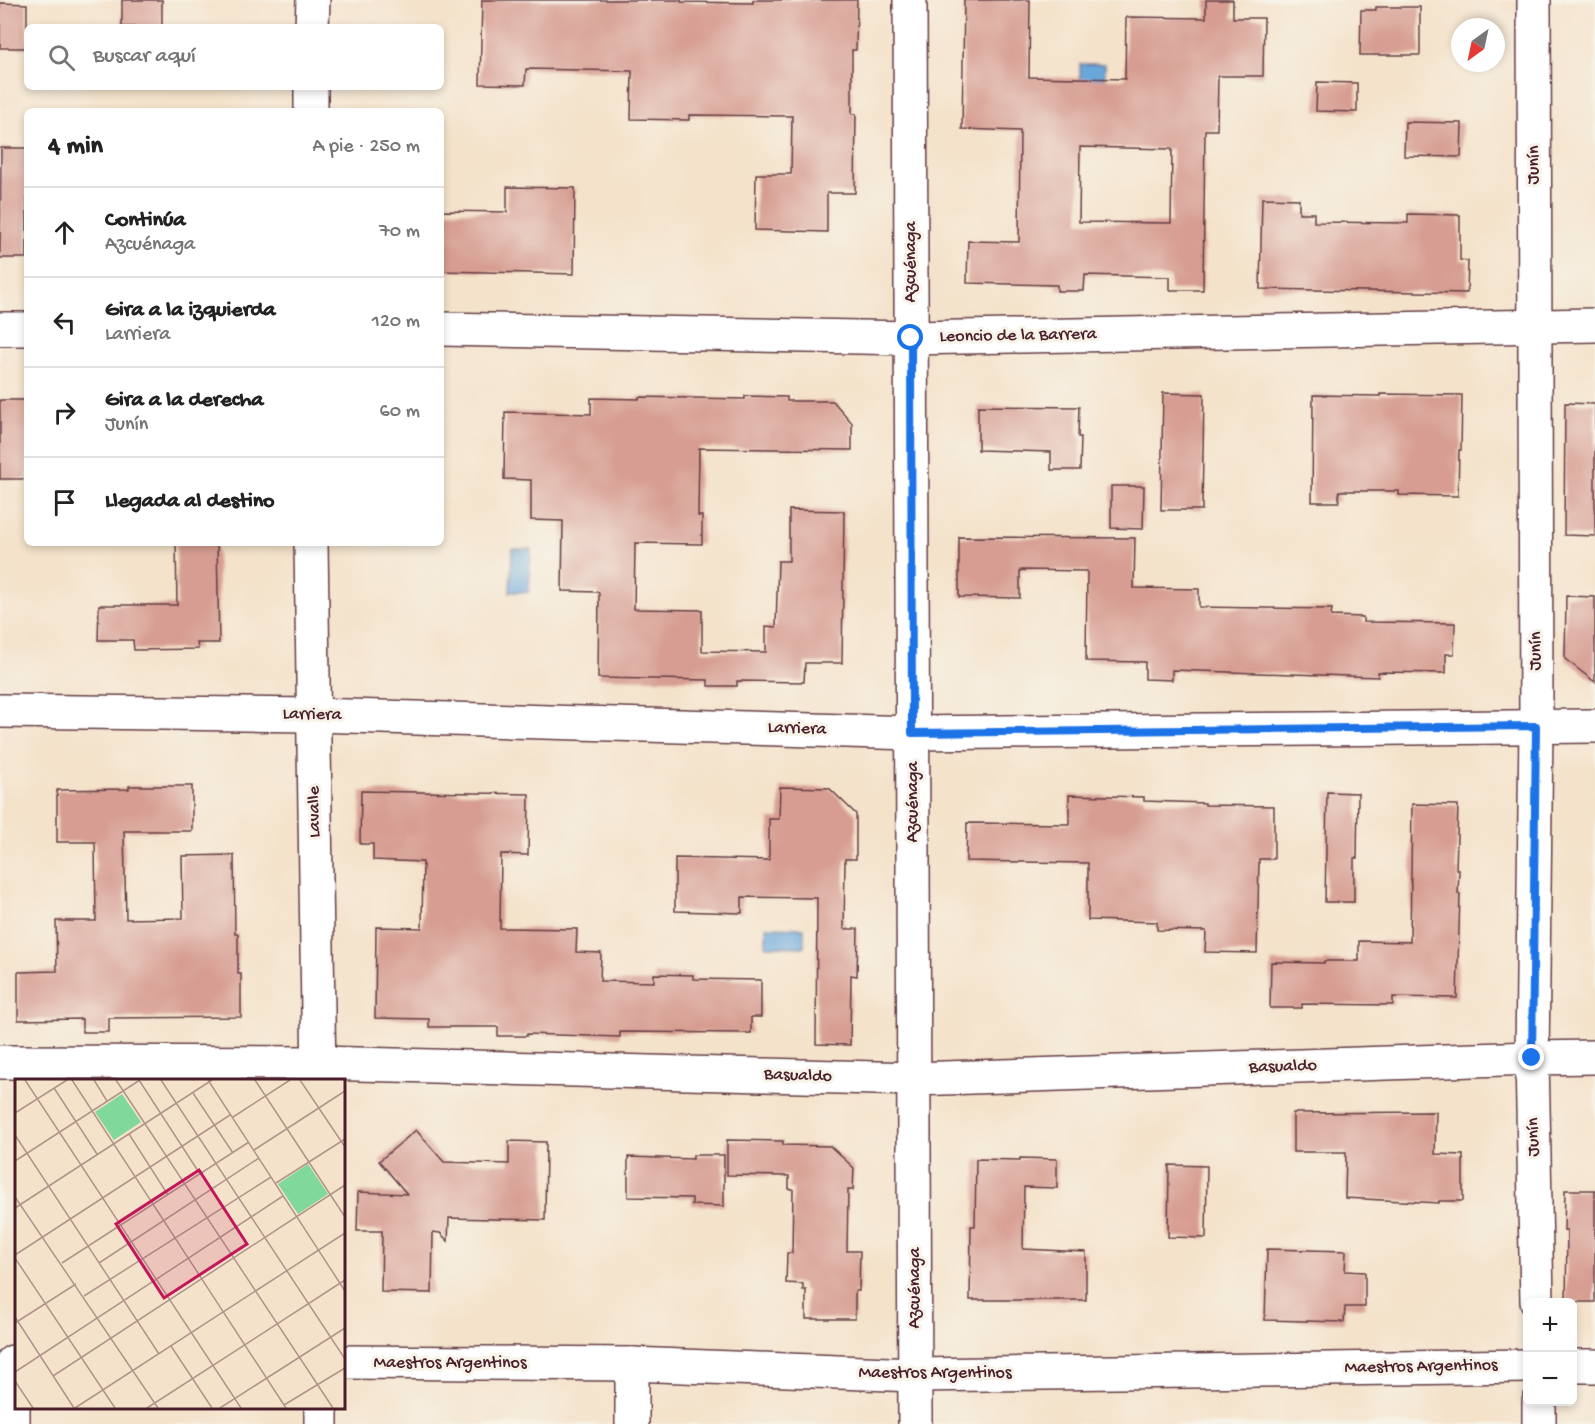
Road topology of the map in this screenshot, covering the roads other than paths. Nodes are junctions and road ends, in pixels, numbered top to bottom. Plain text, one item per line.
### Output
1 (313, 0) edge
2 (910, 0) edge
3 (1534, 0) edge
4 (312, 24) edge
5 (311, 90) edge
6 (311, 108) edge
7 (1535, 325) junction
8 (1595, 325) edge
9 (0, 329) edge
10 (24, 329) edge
11 (444, 329) edge
12 (911, 338) junction
13 (311, 546) edge
14 (0, 711) edge
15 (314, 715) junction
16 (1536, 726) junction
17 (1595, 726) edge
18 (912, 733) junction
19 (1595, 1057) edge
20 (1532, 1058) junction
21 (0, 1062) edge
22 (319, 1072) edge
23 (914, 1079) junction
24 (1538, 1298) edge
25 (10, 1362) edge
26 (345, 1362) edge
27 (632, 1364) junction
28 (1577, 1365) edge
29 (1523, 1366) edge
30 (1595, 1366) edge
31 (915, 1375) junction
32 (1539, 1406) edge
33 (13, 1424) edge
34 (632, 1424) edge
35 (915, 1424) edge
36 (1539, 1424) edge

1 - 4 street
2 - 12 street, Azcuénaga
3 - 7 street, Junín
5 - 6 street
7 - 8 street, Leoncio de la Barrera
7 - 12 street, Leoncio de la Barrera
7 - 16 street, Junín
9 - 10 street
11 - 12 street, Leoncio de la Barrera
12 - 18 street, Azcuénaga
13 - 15 street, Lavalle
14 - 15 street, Larriera
15 - 18 street, Larriera
15 - 22 street, Lavalle
16 - 17 street, Larriera
16 - 18 street, Larriera
16 - 20 street, Junín
18 - 23 street, Azcuénaga
19 - 20 street, Basualdo
20 - 23 street, Basualdo
20 - 24 street, Junín
21 - 22 street, Basualdo
22 - 23 street, Basualdo
23 - 31 street, Azcuénaga
25 - 33 street
26 - 27 street, Maestros Argentinos
27 - 31 street, Maestros Argentinos
27 - 34 street
28 - 30 street
29 - 31 street, Maestros Argentinos
31 - 35 street, Azcuénaga
32 - 36 street

